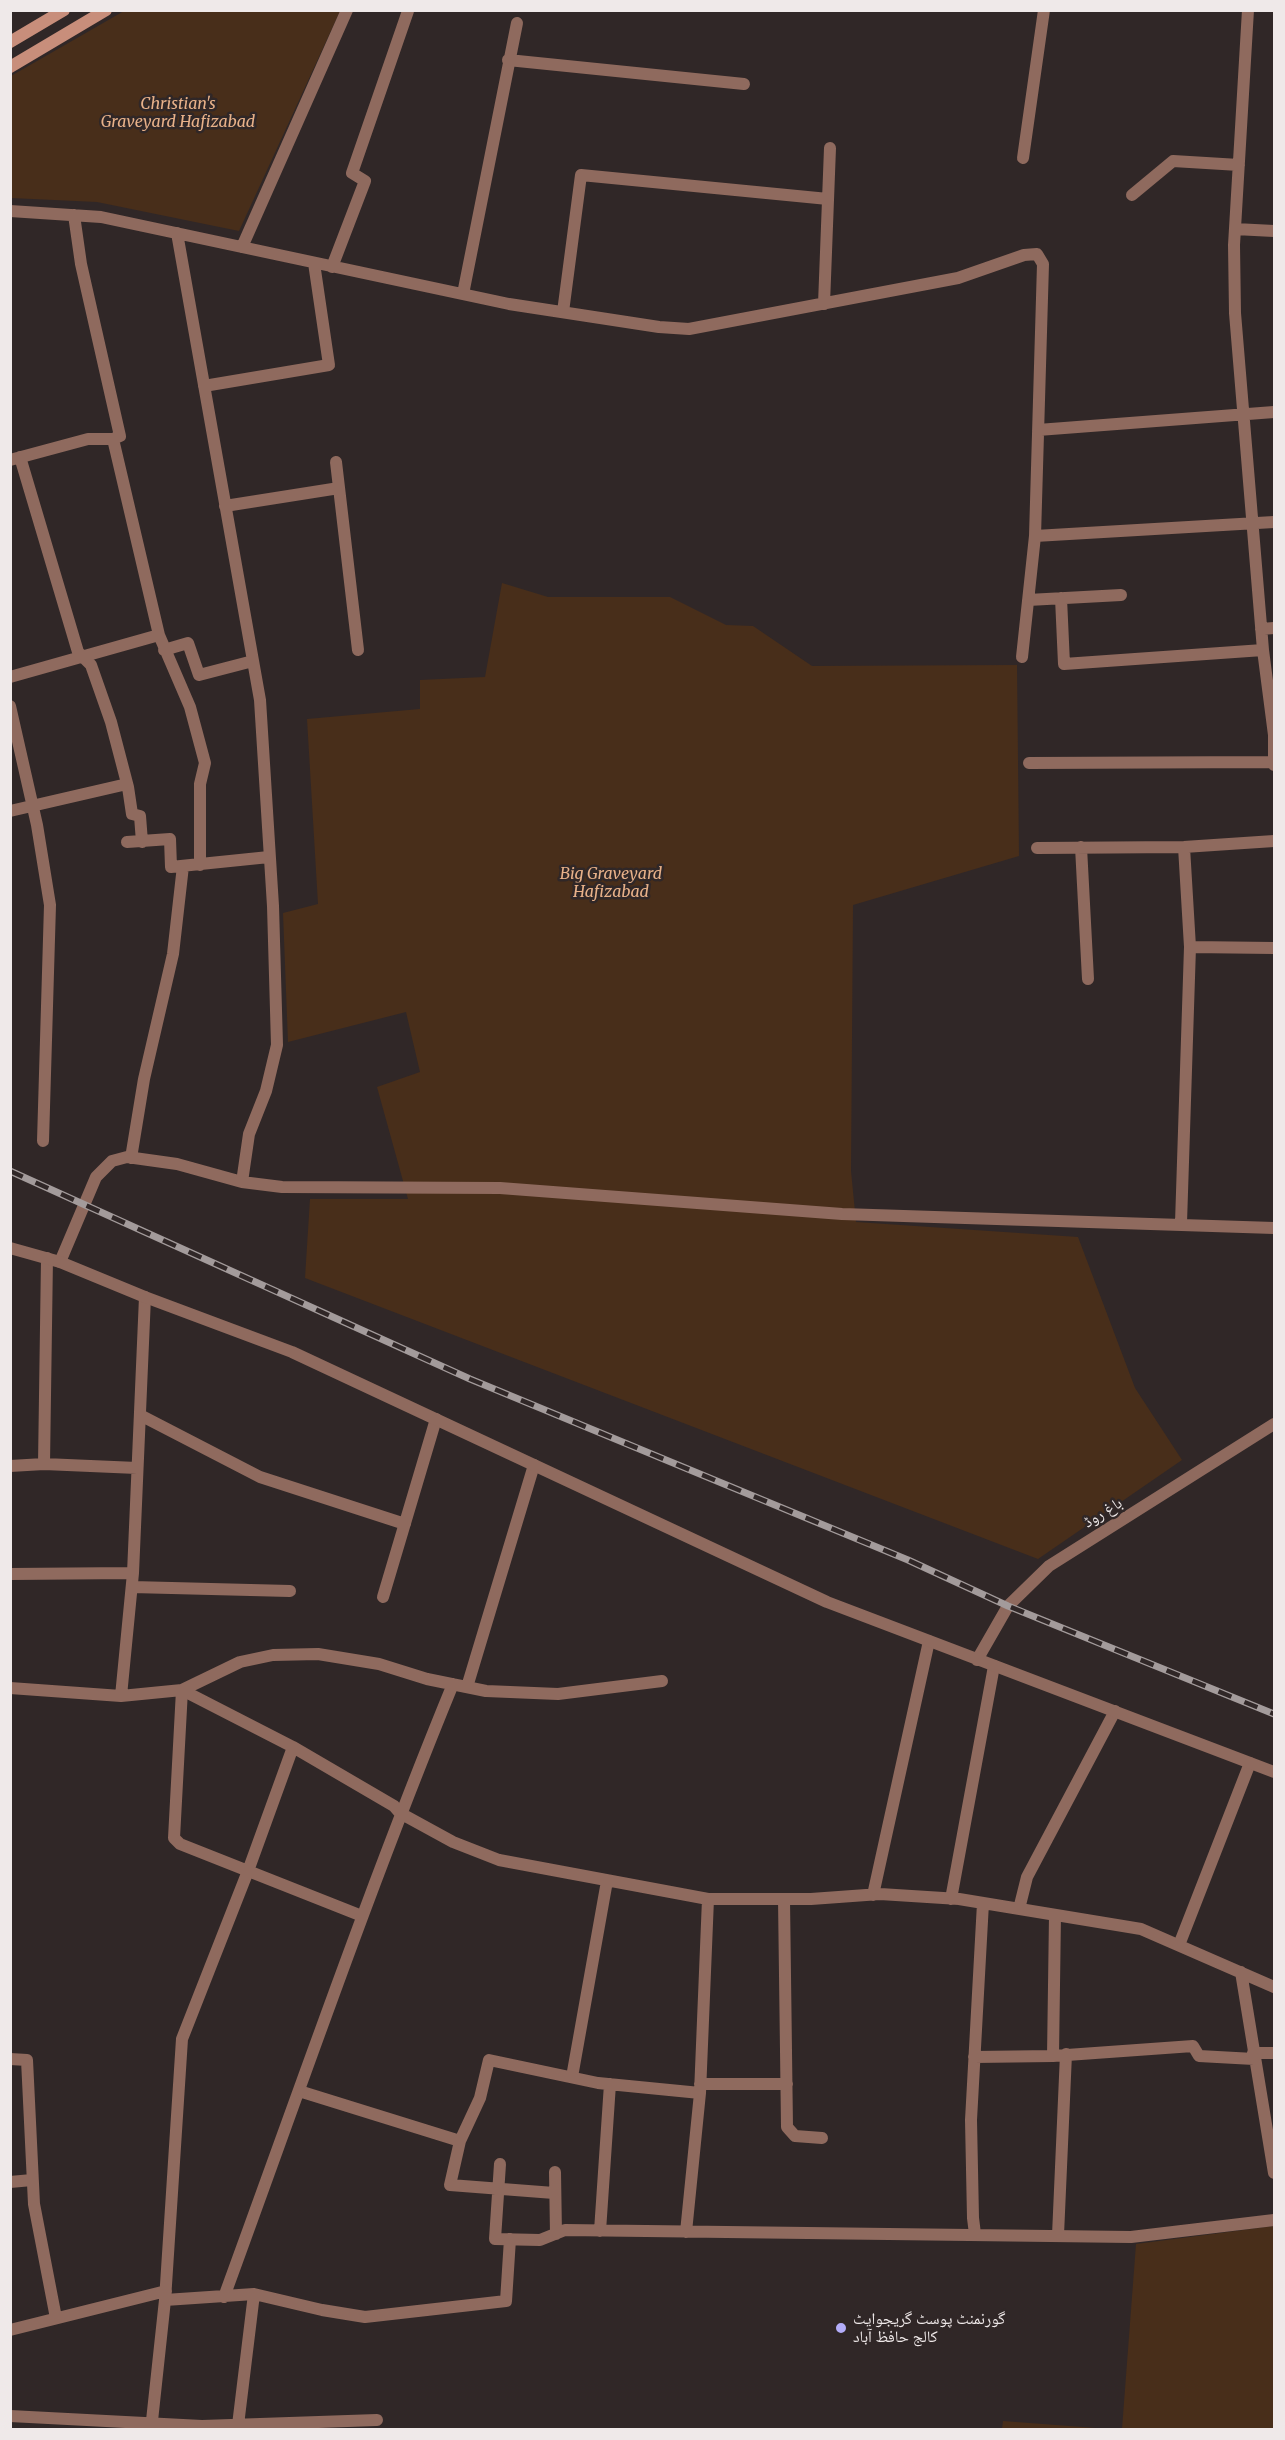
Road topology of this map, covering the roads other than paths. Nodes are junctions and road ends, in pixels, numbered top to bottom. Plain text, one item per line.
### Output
1 (64, 10) edge
2 (106, 10) edge
3 (347, 10) edge
4 (1044, 10) edge
5 (1248, 10) edge
6 (408, 11) edge
7 (517, 23) dead end
8 (10, 42) edge
9 (508, 60) junction
10 (10, 67) edge
11 (744, 84) dead end
12 (830, 148) dead end
13 (1023, 158) dead end
14 (1239, 165) junction
15 (1132, 195) dead end
16 (828, 199) junction
17 (10, 211) edge
18 (74, 215) junction
19 (1234, 229) junction
20 (1275, 231) edge
21 (177, 233) junction
22 (242, 247) junction
23 (314, 263) junction
24 (332, 267) junction
25 (463, 294) junction
26 (824, 304) junction
27 (563, 312) junction
28 (204, 386) junction
29 (1275, 412) edge
30 (1245, 415) junction
31 (1038, 430) junction
32 (113, 439) junction
33 (15, 458) edge
34 (336, 462) dead end
35 (339, 488) junction
36 (225, 506) junction
37 (1275, 522) edge
38 (1254, 524) junction
39 (1035, 536) junction
40 (1121, 595) dead end
41 (1061, 598) junction
42 (1028, 600) junction
43 (1275, 628) edge
44 (1261, 629) junction
45 (159, 635) junction
46 (164, 650) junction
47 (358, 650) dead end
48 (1263, 650) junction
49 (82, 656) junction
50 (1022, 657) dead end
51 (253, 661) junction
52 (10, 677) edge
53 (10, 706) edge
54 (1274, 735) edge
55 (1029, 763) dead end
56 (1274, 764) edge
57 (127, 784) junction
58 (33, 807) junction
59 (10, 811) edge
60 (1275, 841) edge
61 (127, 842) dead end
62 (142, 842) junction
63 (1081, 847) junction
64 (1184, 847) junction
65 (1037, 848) dead end
66 (269, 857) junction
67 (200, 865) junction
68 (183, 866) junction
69 (1190, 947) junction
70 (1275, 948) edge
71 (1088, 979) dead end
72 (43, 1141) dead end
73 (131, 1158) junction
74 (242, 1182) junction
75 (1181, 1223) junction
76 (1275, 1228) edge
77 (10, 1248) edge
78 (54, 1260) junction
79 (146, 1297) junction
80 (140, 1415) junction
81 (436, 1419) junction
82 (1275, 1424) edge
83 (44, 1464) junction
84 (534, 1465) junction
85 (10, 1466) edge
86 (137, 1468) junction
87 (405, 1524) junction
88 (132, 1574) junction
89 (10, 1575) edge
90 (132, 1587) junction
91 (290, 1590) dead end
92 (383, 1597) dead end
93 (929, 1641) junction
94 (977, 1660) junction
95 (994, 1666) junction
96 (662, 1681) dead end
97 (453, 1684) junction
98 (467, 1687) junction
99 (10, 1688) edge
100 (182, 1690) junction
101 (121, 1696) junction
102 (1115, 1712) junction
103 (293, 1747) junction
104 (1250, 1762) junction
105 (1275, 1772) edge
106 (400, 1813) junction
107 (248, 1871) junction
108 (607, 1881) junction
109 (873, 1895) junction
110 (708, 1899) junction
111 (784, 1899) junction
112 (951, 1899) junction
113 (983, 1903) junction
114 (1019, 1909) junction
115 (1055, 1915) junction
116 (362, 1916) junction
117 (1179, 1945) junction
118 (1241, 1972) junction
119 (1275, 1987) edge
120 (1275, 2053) edge
121 (1066, 2054) junction
122 (974, 2056) junction
123 (1053, 2056) junction
124 (1254, 2056) junction
125 (10, 2059) edge
126 (572, 2077) junction
127 (610, 2084) junction
128 (786, 2084) junction
129 (700, 2089) junction
130 (299, 2091) junction
131 (822, 2138) dead end
132 (460, 2141) junction
133 (500, 2164) dead end
134 (555, 2172) dead end
135 (1275, 2173) edge
136 (32, 2180) junction
137 (10, 2182) edge
138 (498, 2188) junction
139 (554, 2193) junction
140 (1275, 2220) edge
141 (600, 2231) junction
142 (686, 2232) junction
143 (556, 2234) junction
144 (975, 2234) junction
145 (1058, 2235) junction
146 (510, 2239) junction
147 (254, 2294) junction
148 (166, 2295) junction
149 (224, 2297) junction
150 (57, 2318) junction
151 (10, 2330) edge
152 (10, 2416) edge
153 (377, 2420) dead end
154 (355, 2425) edge
155 (151, 2426) edge
156 (245, 2427) edge

1 - 8 main road
2 - 10 main road
3 - 22 street
4 - 13 street
5 - 14 street
6 - 24 street
7 - 9 street
9 - 11 street
9 - 25 street
12 - 16 street
14 - 15 street
14 - 19 street
16 - 26 street
16 - 27 street
17 - 18 street
18 - 21 street
18 - 32 street
19 - 20 street
19 - 30 street
21 - 22 street
21 - 28 street
22 - 23 street
23 - 24 street
23 - 28 street
24 - 25 street
25 - 27 street
26 - 27 street
26 - 31 street
28 - 36 street
29 - 30 street
30 - 31 street
30 - 38 street
31 - 39 street
32 - 33 street
32 - 45 street
33 - 49 street
34 - 35 street
35 - 36 street
35 - 47 street
36 - 51 street
37 - 38 street
38 - 39 street
38 - 44 street
39 - 42 street
40 - 41 street
41 - 42 street
41 - 48 street
42 - 50 street
43 - 44 street
44 - 48 street
45 - 46 street
45 - 49 street
46 - 51 street
46 - 67 street
48 - 54 street
49 - 52 street
49 - 57 street
51 - 66 street
53 - 58 street
54 - 56 street
55 - 56 street
57 - 58 street
57 - 62 street
58 - 59 street
58 - 72 street
60 - 64 street
61 - 62 street
62 - 68 street
63 - 64 street
63 - 65 street
63 - 71 street
64 - 69 street
66 - 67 street
66 - 74 street
67 - 68 street
68 - 73 street
69 - 70 street
69 - 75 street
73 - 74 street
73 - 78 street
74 - 75 street
75 - 76 street
77 - 78 street
78 - 79 street
78 - 83 street
79 - 80 street
79 - 81 street
80 - 86 street
80 - 87 street
81 - 84 street
81 - 87 street
82 - 94 street, باغ روڈ
83 - 85 street
83 - 86 street
84 - 93 street
84 - 98 street
86 - 88 street
87 - 92 street
88 - 89 street
88 - 90 street
90 - 91 street
90 - 101 street
93 - 94 street
93 - 109 street
94 - 95 street
95 - 102 street
95 - 112 street
96 - 98 street
97 - 98 street
97 - 100 street
97 - 106 street
99 - 101 street
100 - 101 street
100 - 103 street
100 - 107 street
102 - 104 street
102 - 114 street
103 - 106 street
103 - 107 street
104 - 105 street
104 - 117 street
106 - 108 street
106 - 116 street
107 - 116 street
107 - 148 street
108 - 110 street
108 - 126 street
109 - 111 street
109 - 112 street
110 - 111 street
110 - 129 street
111 - 128 street
112 - 113 street
113 - 114 street
113 - 122 street
114 - 115 street
115 - 117 street
115 - 123 street
116 - 130 street
117 - 118 street
118 - 119 street
118 - 124 street
120 - 124 street
121 - 123 street
121 - 124 street
121 - 145 street
122 - 123 street
122 - 144 street
124 - 135 street
125 - 136 street
126 - 127 street
126 - 132 street
127 - 129 street
127 - 141 street
128 - 129 street
128 - 131 street
129 - 142 street
130 - 132 street
130 - 149 street
132 - 138 street
133 - 138 street
134 - 139 street
136 - 137 street
136 - 150 street
138 - 139 street
138 - 146 street
139 - 143 street
140 - 145 street
141 - 142 street
141 - 143 street
142 - 144 street
143 - 146 street
144 - 145 street
146 - 147 street
147 - 149 street
147 - 156 street
148 - 149 street
148 - 150 street
148 - 155 street
150 - 151 street
152 - 155 street
153 - 154 street
154 - 156 street
155 - 156 street

